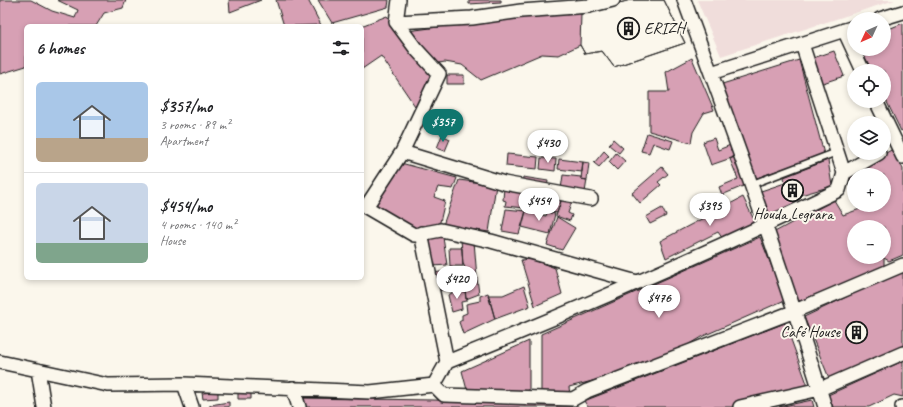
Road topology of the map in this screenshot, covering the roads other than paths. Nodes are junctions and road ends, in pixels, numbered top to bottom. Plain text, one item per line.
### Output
1 (399, 0) edge
2 (613, 0) edge
3 (684, 0) edge
4 (903, 12) edge
5 (891, 16) edge
6 (396, 22) junction
7 (847, 30) edge
8 (802, 44) junction
9 (711, 73) junction
10 (880, 108) edge
11 (900, 141) edge
12 (891, 146) edge
13 (402, 152) junction
14 (837, 152) junction
15 (903, 157) edge
16 (867, 160) edge
17 (844, 173) junction
18 (750, 185) junction
19 (591, 199) dead end
20 (765, 226) junction
21 (421, 233) junction
22 (903, 265) edge
23 (637, 282) junction
24 (795, 311) junction
25 (903, 352) edge
26 (0, 362) edge
27 (447, 362) junction
28 (38, 370) junction
29 (184, 384) junction
30 (434, 385) junction
31 (293, 388) junction
32 (820, 390) junction
33 (579, 402) edge
34 (44, 407) edge
35 (192, 407) edge
36 (299, 407) edge
37 (740, 407) edge
38 (825, 407) edge

1 - 6 street
2 - 6 street
3 - 9 street
4 - 5 street
6 - 13 street
7 - 8 street
8 - 9 street
8 - 14 street
9 - 18 street
10 - 11 street
11 - 12 street
11 - 15 street
13 - 19 street
13 - 21 street
14 - 17 street
14 - 18 lane
16 - 17 street
17 - 20 street
18 - 20 street
20 - 23 street
20 - 24 street
21 - 23 street
21 - 27 street
22 - 24 street
23 - 27 street
24 - 32 street
24 - 33 street
25 - 32 street
26 - 28 street
27 - 30 street
28 - 29 street
28 - 34 street
29 - 31 street
29 - 35 street
30 - 31 street
30 - 33 street
31 - 36 street
32 - 37 street
32 - 38 street

